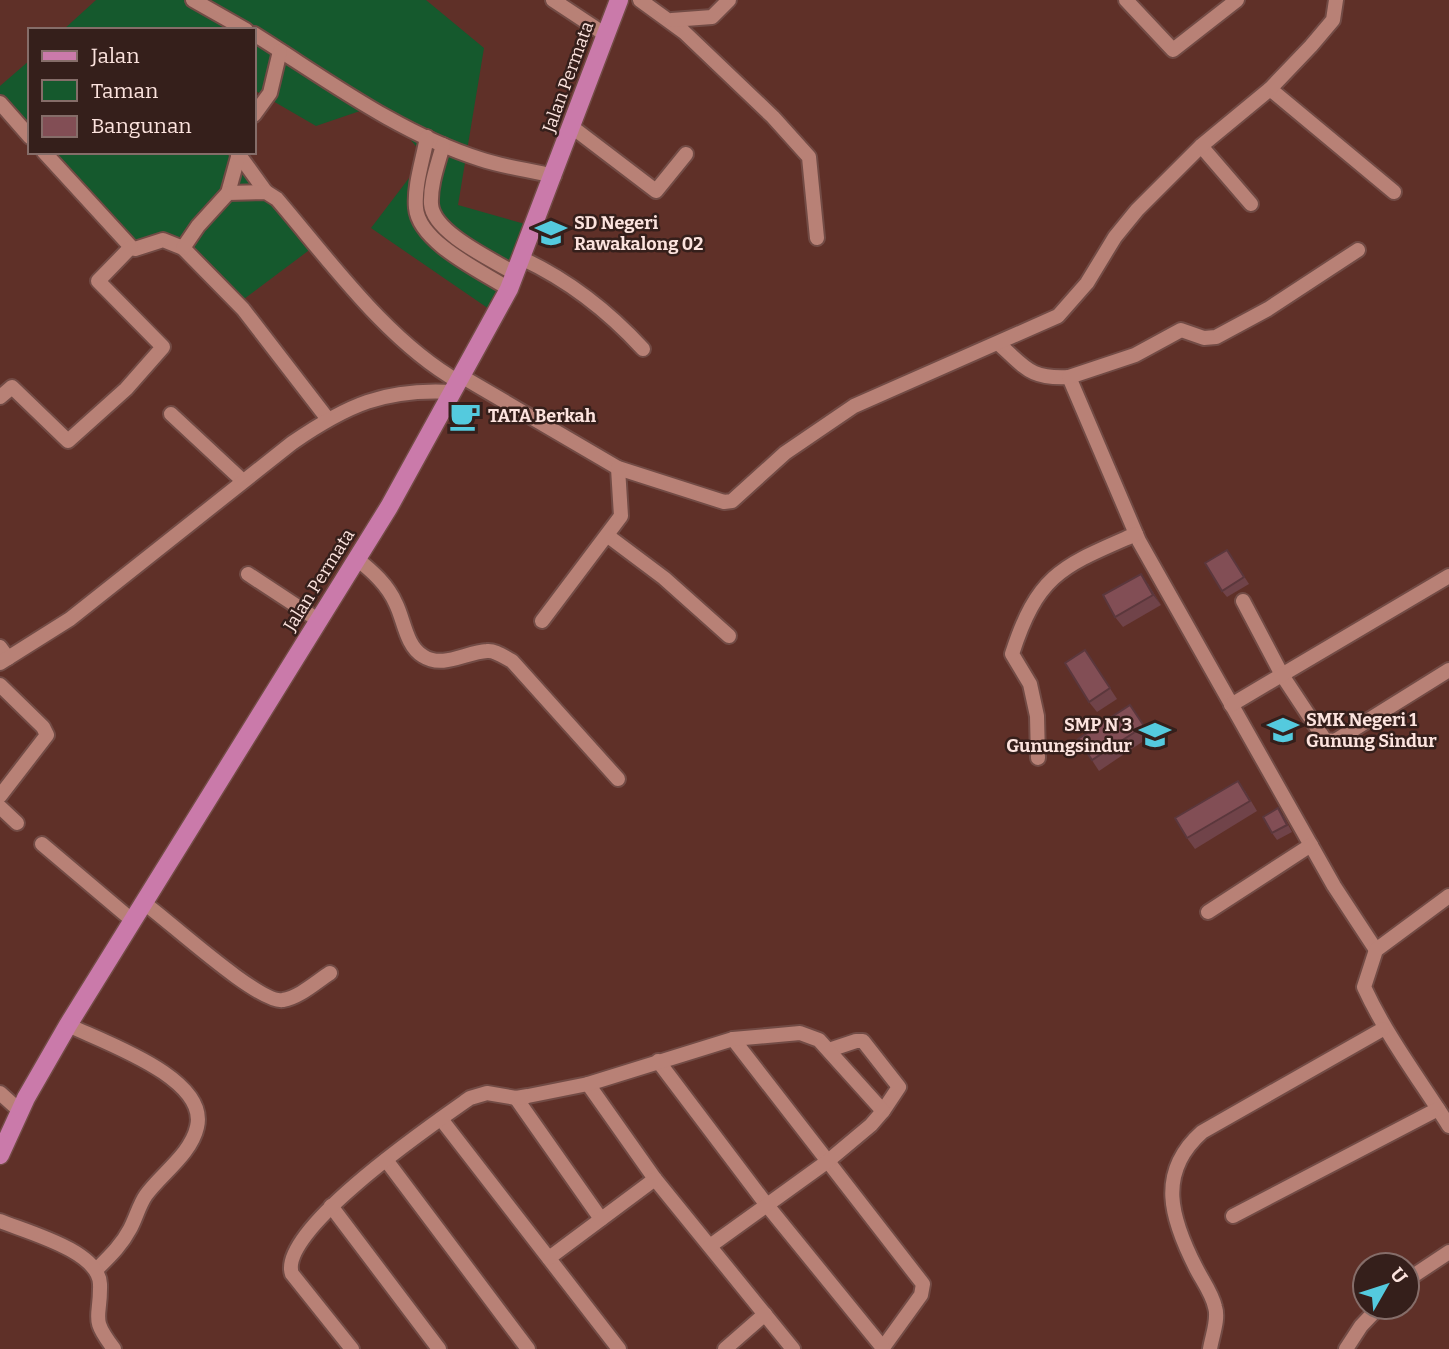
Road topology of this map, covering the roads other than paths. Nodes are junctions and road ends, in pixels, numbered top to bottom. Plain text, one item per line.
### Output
1 (193, 0) edge
2 (553, 0) edge
3 (619, 0) edge
4 (640, 0) edge
5 (729, 0) edge
6 (1126, 0) edge
7 (1336, 0) edge
8 (1231, 2) edge
9 (672, 20) junction
10 (242, 28) edge
11 (256, 35) edge
12 (606, 35) junction
13 (280, 51) junction
14 (1270, 89) junction
15 (0, 103) edge
16 (256, 111) edge
17 (572, 127) junction
18 (28, 135) edge
19 (427, 138) junction
20 (443, 145) junction
21 (1201, 146) junction
22 (46, 154) edge
23 (237, 154) edge
24 (686, 154) dead end
25 (554, 176) junction
26 (266, 192) junction
27 (1394, 192) dead end
28 (228, 193) junction
29 (1251, 204) dead end
30 (817, 238) dead end
31 (131, 247) junction
32 (183, 248) junction
33 (1358, 250) dead end
34 (516, 274) junction
35 (999, 344) junction
36 (643, 349) dead end
37 (1069, 377) junction
38 (458, 383) junction
39 (0, 397) edge
40 (171, 414) dead end
41 (327, 418) junction
42 (618, 468) junction
43 (243, 481) junction
44 (1136, 534) junction
45 (608, 536) junction
46 (357, 559) junction
47 (248, 574) dead end
48 (1449, 576) edge
49 (1243, 601) dead end
50 (318, 620) junction
51 (542, 621) dead end
52 (729, 636) dead end
53 (3, 656) edge
54 (1449, 670) edge
55 (1282, 675) junction
56 (0, 685) edge
57 (1231, 705) junction
58 (1038, 758) dead end
59 (618, 779) dead end
60 (0, 796) edge
61 (0, 807) edge
62 (17, 823) dead end
63 (42, 844) dead end
64 (1311, 845) junction
65 (1449, 896) edge
66 (144, 903) junction
67 (1208, 912) dead end
68 (133, 921) junction
69 (1376, 950) junction
70 (330, 973) dead end
71 (68, 1025) junction
72 (1383, 1029) junction
73 (733, 1039) junction
74 (829, 1050) junction
75 (658, 1061) junction
76 (588, 1084) junction
77 (0, 1093) edge
78 (516, 1098) junction
79 (1438, 1110) junction
80 (20, 1111) junction
81 (883, 1111) junction
82 (440, 1119) junction
83 (1449, 1126) edge
84 (0, 1155) edge
85 (386, 1160) junction
86 (828, 1161) junction
87 (655, 1179) junction
88 (766, 1204) junction
89 (331, 1206) junction
90 (1233, 1216) dead end
91 (601, 1219) junction
92 (0, 1221) edge
93 (709, 1246) junction
94 (1449, 1252) edge
95 (549, 1258) junction
96 (96, 1270) junction
97 (1421, 1271) edge
98 (765, 1314) junction
99 (1366, 1321) edge
100 (612, 1346) edge
101 (114, 1349) edge
102 (352, 1349) edge
103 (439, 1349) edge
104 (528, 1349) edge
105 (725, 1349) edge
106 (793, 1349) edge
107 (883, 1349) edge
108 (1210, 1349) edge
109 (1346, 1349) edge

1 - 10 street
2 - 12 street
3 - 12 main road, Jalan Permata
4 - 9 street
5 - 9 street
6 - 8 street
7 - 14 street
9 - 30 street
11 - 13 street
12 - 17 main road, Jalan Permata
13 - 16 street
13 - 19 street
14 - 21 street
14 - 27 street
15 - 18 street
17 - 24 street
17 - 25 main road, Jalan Permata
19 - 20 street
19 - 34 street
20 - 25 street
20 - 34 street
21 - 29 street
21 - 35 street
22 - 31 street
23 - 26 street
23 - 28 street
25 - 34 main road, Jalan Permata
26 - 28 street
26 - 38 street
28 - 32 street
31 - 32 street
31 - 39 street
32 - 41 street
33 - 37 street
34 - 36 street
34 - 38 main road, Jalan Permata
35 - 37 street
35 - 42 street
37 - 44 street
38 - 41 street
38 - 42 street
38 - 46 main road, Jalan Permata
40 - 43 street
41 - 43 street
42 - 45 street
43 - 53 street
44 - 57 street
44 - 58 street
45 - 51 street
45 - 52 street
46 - 50 main road, Jalan Permata
46 - 59 street
47 - 50 street
48 - 55 street
49 - 55 street
50 - 66 main road, Jalan Permata
54 - 55 street
55 - 57 street
56 - 60 street
57 - 64 street
61 - 62 street
63 - 68 street
64 - 67 street
64 - 69 street
65 - 69 street
66 - 68 main road, Jalan Permata
66 - 70 street
68 - 71 main road, Jalan Permata
69 - 72 street
71 - 80 main road, Jalan Permata
71 - 96 street
72 - 79 street
72 - 108 street
73 - 74 street
73 - 75 street
73 - 86 street
74 - 81 street
74 - 81 street
75 - 76 street
75 - 88 street
76 - 78 street
76 - 87 street
77 - 80 street
78 - 82 street
78 - 91 street
79 - 83 street
79 - 90 street
80 - 84 main road, Jalan Permata
81 - 86 street
82 - 85 street
82 - 95 street
85 - 89 street
85 - 104 street
86 - 88 street
86 - 107 street
87 - 91 street
87 - 93 street
88 - 93 street
88 - 107 street
89 - 102 street
89 - 103 street
91 - 95 street
92 - 96 street
93 - 98 street
94 - 97 street
95 - 100 street
96 - 101 street
98 - 105 street
98 - 106 street
99 - 109 street

